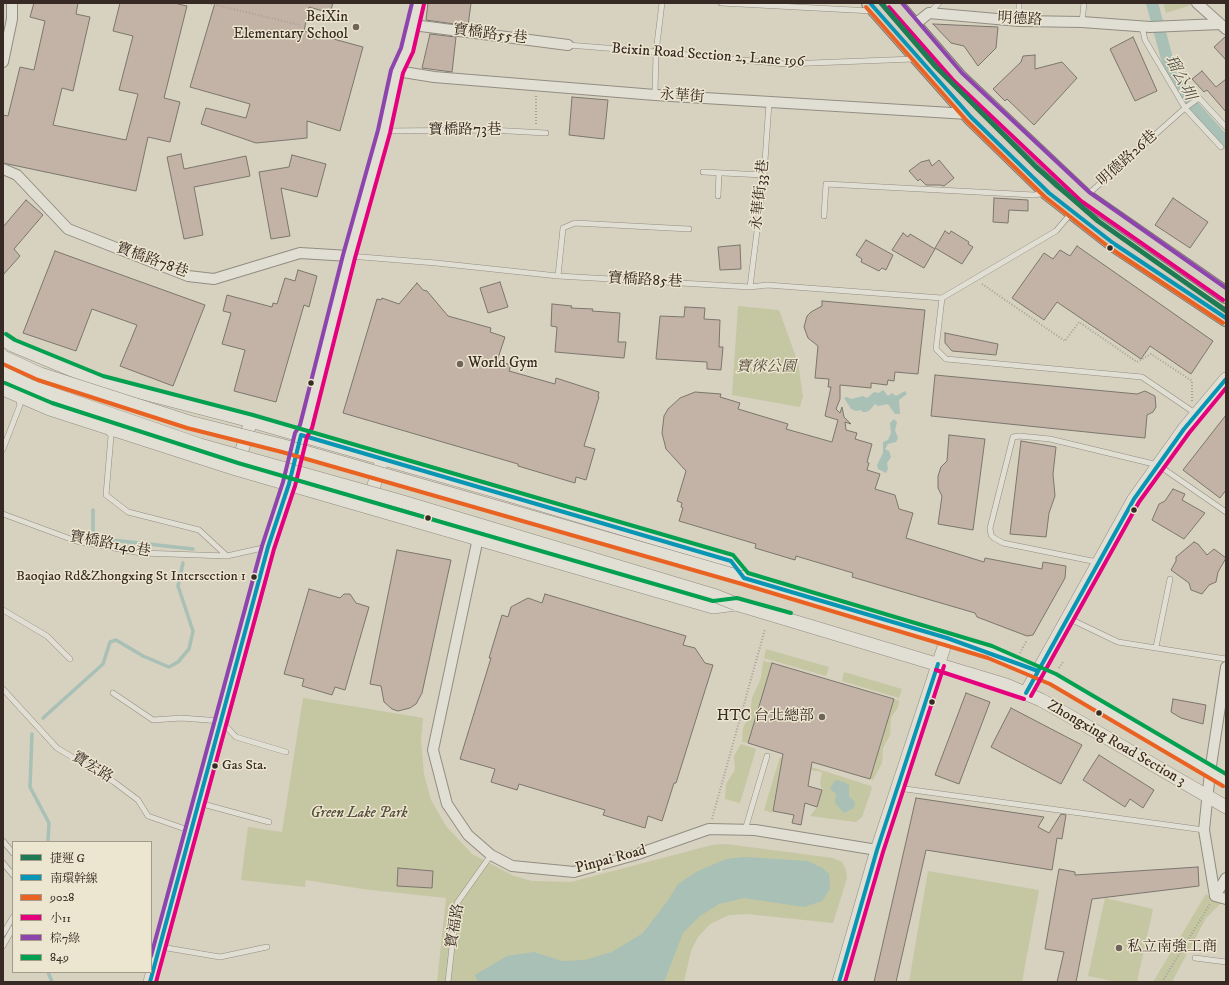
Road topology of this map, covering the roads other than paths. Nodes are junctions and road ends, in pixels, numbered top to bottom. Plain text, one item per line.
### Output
1 (12, 3) edge
2 (418, 3) edge
3 (662, 3) edge
4 (721, 3) edge
5 (894, 3) edge
6 (939, 3) edge
7 (1019, 3) edge
8 (1084, 3) edge
9 (1197, 3) edge
10 (874, 7) edge
11 (929, 13) junction
12 (1019, 21) junction
13 (1082, 22) junction
14 (413, 25) junction
15 (913, 25) junction
16 (1146, 27) junction
17 (1223, 27) edge
18 (899, 37) junction
19 (568, 45) joint
20 (656, 52) junction
21 (919, 59) junction
22 (3, 62) edge
23 (397, 71) junction
24 (655, 95) junction
25 (769, 103) junction
26 (1186, 107) junction
27 (968, 114) junction
28 (1226, 127) edge
29 (384, 131) junction
30 (546, 133) dead end
31 (1221, 147) dead end
32 (3, 169) edge
33 (703, 172) dead end
34 (719, 173) junction
35 (764, 175) junction
36 (1049, 193) junction
37 (718, 196) dead end
38 (1085, 198) junction
39 (1073, 212) junction
40 (824, 216) dead end
41 (689, 229) dead end
42 (349, 256) junction
43 (558, 276) junction
44 (750, 287) junction
45 (1226, 294) edge
46 (942, 298) junction
47 (1226, 318) edge
48 (3, 339) edge
49 (3, 357) edge
50 (3, 373) edge
51 (1226, 379) edge
52 (3, 389) edge
53 (18, 397) junction
54 (1192, 411) road end
55 (251, 421) junction
56 (106, 428) junction
57 (301, 435) junction
58 (3, 449) edge
59 (382, 459) junction
60 (1158, 465) junction
61 (236, 469) junction
62 (289, 484) junction
63 (367, 507) junction
64 (1226, 512) edge
65 (3, 514) edge
66 (478, 538) junction
67 (268, 547) junction
68 (227, 556) junction
69 (1099, 562) junction
70 (744, 578) junction
71 (1170, 579) dead end
72 (736, 604) junction
73 (3, 610) edge
74 (1068, 618) junction
75 (947, 638) junction
76 (1156, 647) junction
77 (70, 659) dead end
78 (1226, 659) edge
79 (938, 664) junction
80 (1226, 667) edge
81 (1038, 671) junction
82 (3, 689) edge
83 (1224, 692) edge
84 (113, 693) dead end
85 (1026, 693) junction
86 (221, 722) junction
87 (286, 752) dead end
88 (767, 756) dead end
89 (1210, 772) junction
90 (1226, 781) edge
91 (897, 788) junction
92 (1207, 797) junction
93 (199, 803) junction
94 (1226, 807) edge
95 (269, 822) dead end
96 (745, 830) junction
97 (1204, 830) junction
98 (191, 831) junction
99 (3, 841) edge
100 (877, 850) junction
101 (12, 852) edge
102 (491, 855) junction
103 (3, 863) edge
104 (12, 875) edge
105 (1226, 878) edge
106 (1215, 896) junction
107 (1226, 899) edge
108 (12, 920) edge
109 (12, 930) edge
110 (3, 934) edge
111 (3, 946) edge
112 (160, 947) junction
113 (267, 947) dead end
114 (1195, 958) dead end
115 (1226, 962) edge
116 (150, 982) edge
117 (448, 982) edge
118 (840, 982) edge

1 - 22 street
2 - 14 street
3 - 20 lane
4 - 10 lane
5 - 15 main road
6 - 11 lane
7 - 12 lane
8 - 13 lane
9 - 17 street
10 - 18 main road
11 - 12 street, 明德路
11 - 15 street
12 - 13 street, 明德路
13 - 16 street, 明德路
14 - 19 street, 寶橋路55巷
14 - 23 street
15 - 18 street
15 - 38 main road
16 - 17 street, 明德路
16 - 26 lane
18 - 21 main road
19 - 20 lane, Beixin Road Section 2, Lane 196
20 - 21 lane, Beixin Road Section 2, Lane 196
20 - 24 lane
21 - 27 main road
23 - 24 street, 永華街
23 - 29 street
24 - 25 street, 永華街
25 - 27 street, 永華街
25 - 35 lane, 永華街33巷
26 - 28 lane, 明德路26巷
26 - 31 lane
26 - 38 lane, 明德路26巷
27 - 36 main road
29 - 30 lane, 寶橋路73巷
29 - 42 street
32 - 42 street, 寶橋路78巷
33 - 34 lane
34 - 35 lane
34 - 37 lane
35 - 44 lane, 永華街33巷
36 - 39 main road
36 - 40 lane
38 - 39 lane, 明德路26巷
38 - 45 main road
39 - 46 lane, 明德路26巷
39 - 47 main road
41 - 43 lane
42 - 43 lane, 寶橋路85巷
42 - 57 street
43 - 44 lane, 寶橋路85巷
44 - 46 lane, 寶橋路85巷
46 - 54 lane
48 - 55 street
49 - 70 street, Zhongxing Road Section 3, bridge
50 - 72 street, bridge
51 - 60 street
52 - 53 street, Zhongxing Road Section 3
53 - 56 street, Zhongxing Road Section 3
53 - 58 lane
55 - 57 street
55 - 61 street
56 - 61 street, Zhongxing Road Section 3
56 - 68 lane
57 - 59 street
57 - 62 street
59 - 63 street
59 - 70 street
60 - 64 lane
60 - 69 street
60 - 69 lane
61 - 62 street, Zhongxing Road Section 3
62 - 63 street, Zhongxing Road Section 3
62 - 67 street
63 - 66 street, Zhongxing Road Section 3
65 - 68 lane, 寶橋路140巷
66 - 72 street, Zhongxing Road Section 3
66 - 102 street, Pinpai Road
67 - 68 lane, 寶橋路140巷
67 - 86 street
69 - 74 street
70 - 75 street, Zhongxing Road Section 3
71 - 76 lane
72 - 79 street, Zhongxing Road Section 3
73 - 77 lane
74 - 76 lane
74 - 81 street
75 - 79 street
75 - 81 street, Zhongxing Road Section 3
76 - 78 lane
79 - 85 street, Zhongxing Road Section 3
79 - 91 street
80 - 83 street
81 - 85 street
81 - 89 street, Zhongxing Road Section 3
82 - 98 lane, 寶宏路
83 - 89 street
84 - 86 lane
85 - 92 street, Zhongxing Road Section 3
86 - 87 lane
86 - 93 street
88 - 96 lane
89 - 90 street, Zhongxing Road Section 3
89 - 92 street
91 - 97 lane
91 - 100 street
92 - 94 street, Zhongxing Road Section 3
92 - 97 street
93 - 95 lane
93 - 98 street
96 - 100 street, Pinpai Road
96 - 102 street, Pinpai Road
97 - 106 street
98 - 112 street
99 - 101 lane
100 - 118 street
102 - 117 lane, 寶福路
103 - 104 lane
105 - 106 street
106 - 107 street
108 - 110 lane
109 - 111 lane
112 - 113 lane
112 - 116 street
114 - 115 lane

